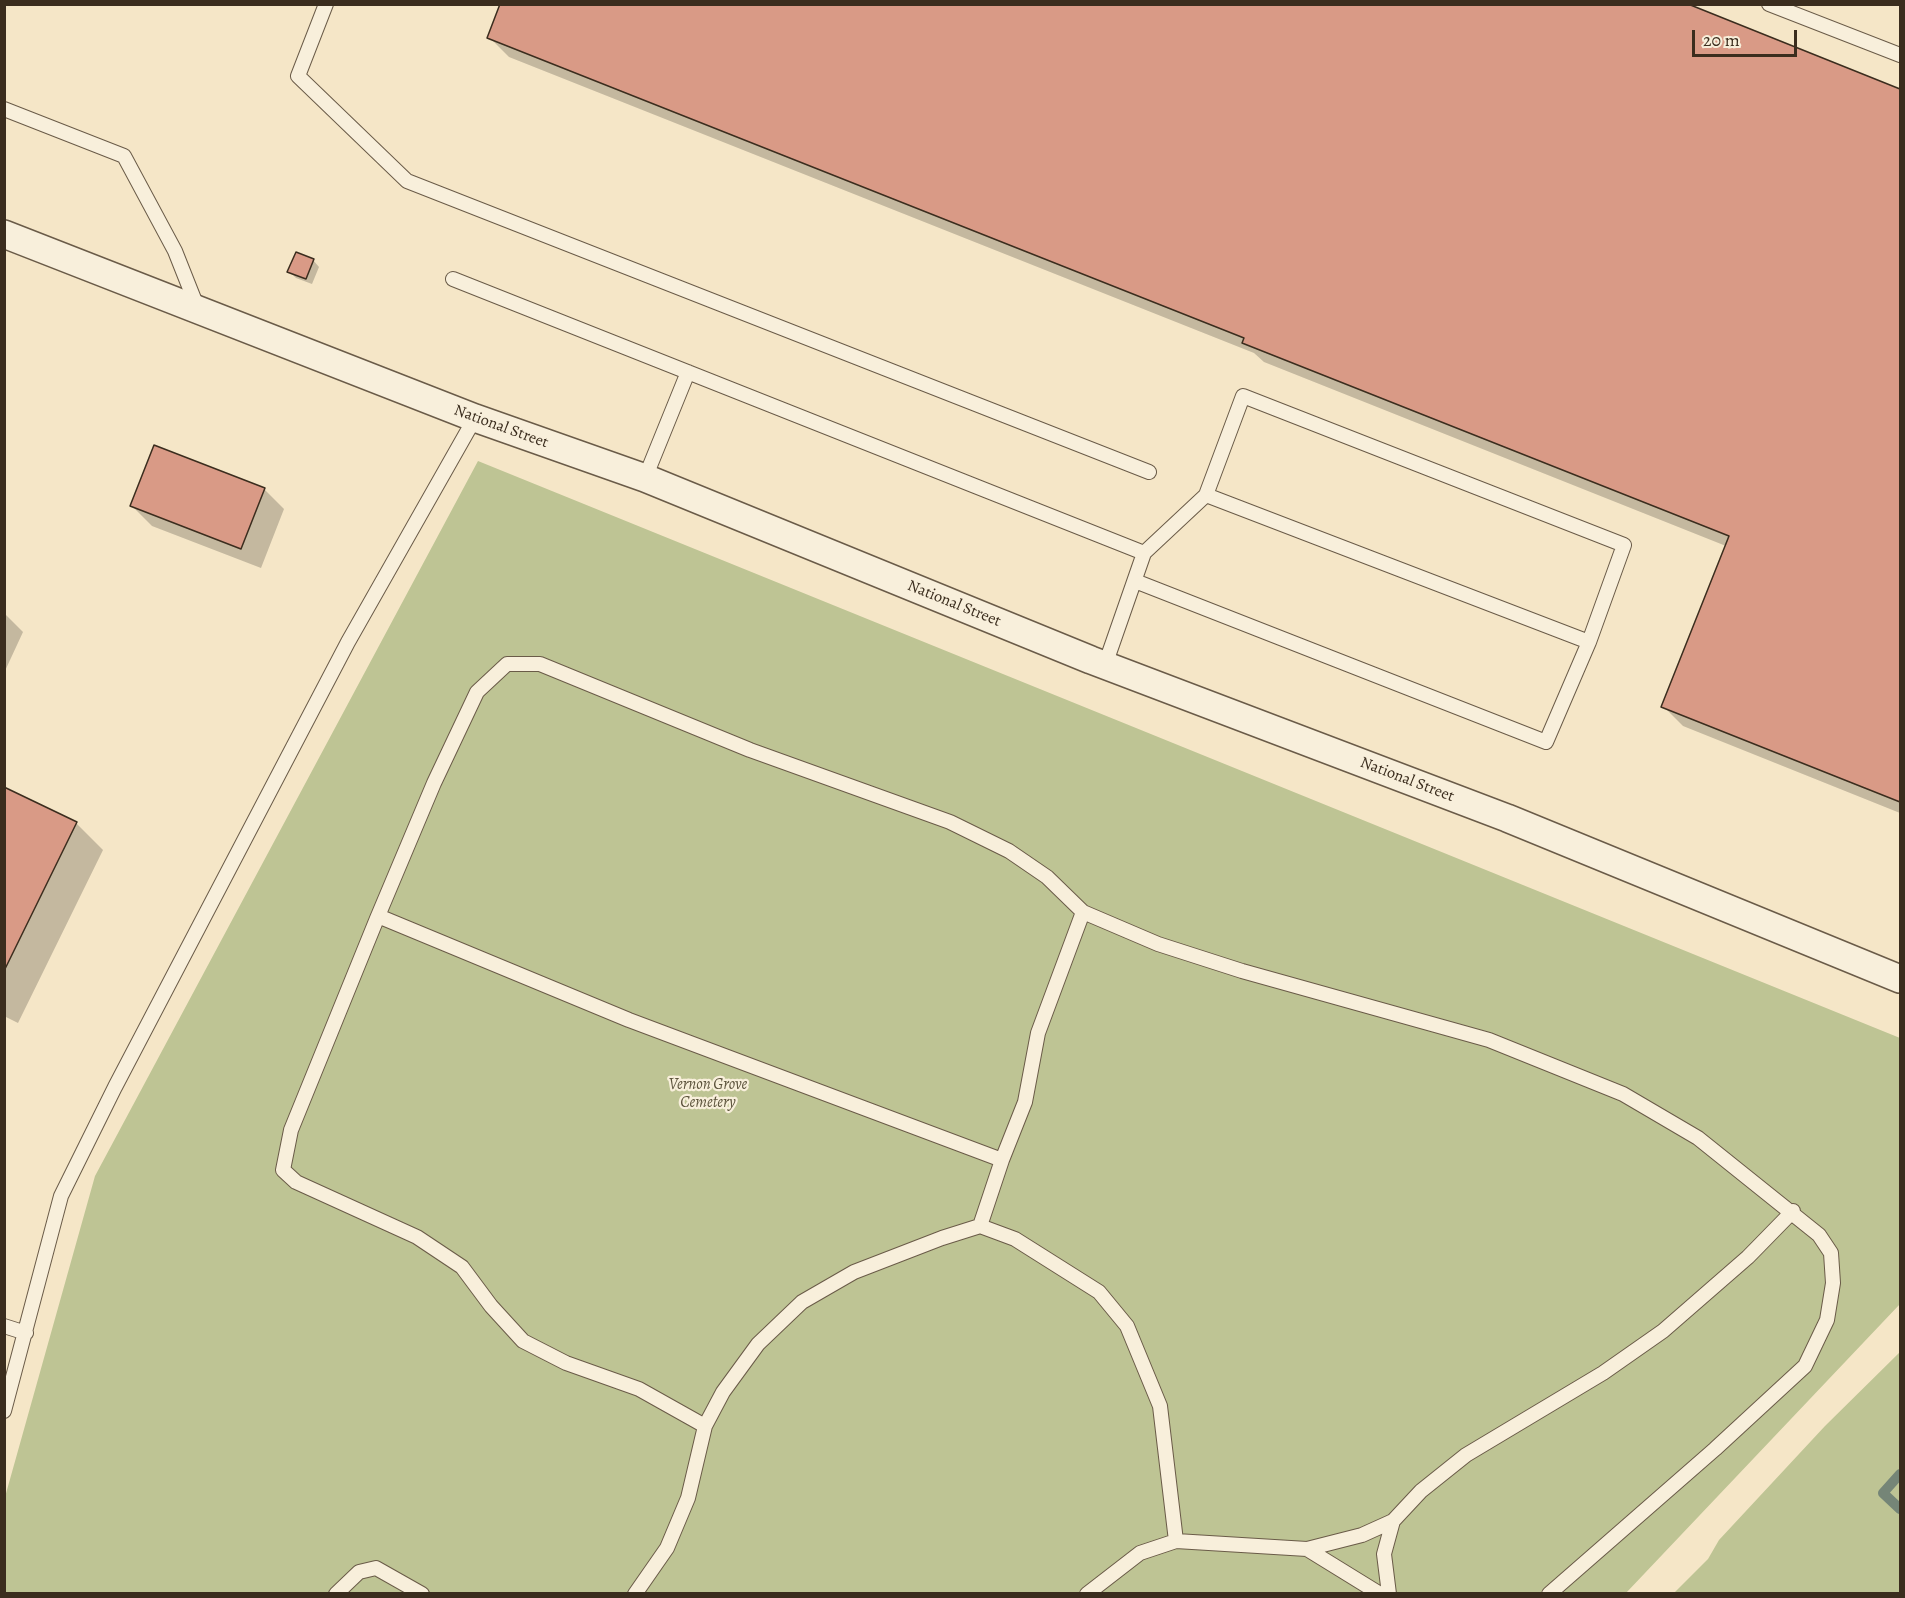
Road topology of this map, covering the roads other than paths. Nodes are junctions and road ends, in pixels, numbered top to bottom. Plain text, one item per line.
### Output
1 (326, 4) edge
2 (1769, 4) edge
3 (1900, 55) edge
4 (4, 109) edge
5 (4, 234) edge
6 (453, 279) dead end
7 (198, 309) junction
8 (688, 372) junction
9 (475, 418) junction
10 (1149, 472) dead end
11 (645, 478) junction
12 (1206, 495) junction
13 (1144, 553) junction
14 (1135, 581) junction
15 (1589, 642) junction
16 (1105, 665) junction
17 (1083, 912) junction
18 (378, 916) junction
19 (1900, 979) edge
20 (1002, 1160) junction
21 (1793, 1211) junction
22 (980, 1227) junction
23 (4, 1326) edge
24 (26, 1333) junction
25 (4, 1411) edge
26 (705, 1426) junction
27 (1393, 1521) junction
28 (1176, 1541) junction
29 (1307, 1549) junction
30 (336, 1593) edge
31 (422, 1593) edge
32 (635, 1593) edge
33 (1087, 1593) edge
34 (1380, 1593) edge
35 (1389, 1593) edge
36 (1549, 1593) edge

1 - 10 lane
2 - 3 lane
4 - 7 lane
5 - 7 street, National Street
6 - 8 lane
7 - 9 street, National Street
8 - 11 lane
8 - 13 lane
9 - 11 street, National Street
9 - 24 lane
11 - 16 street, National Street
12 - 13 lane
12 - 15 lane
12 - 15 lane
13 - 14 lane
14 - 15 lane
14 - 16 lane
16 - 19 street, National Street
17 - 18 lane
17 - 20 lane
17 - 21 lane
18 - 20 lane
18 - 26 lane
20 - 22 lane
21 - 27 lane
21 - 36 lane
22 - 26 lane
22 - 28 lane
23 - 24 lane
24 - 25 lane
26 - 32 lane
27 - 29 lane
27 - 35 lane
28 - 29 lane
28 - 33 lane
29 - 34 lane
30 - 31 lane

